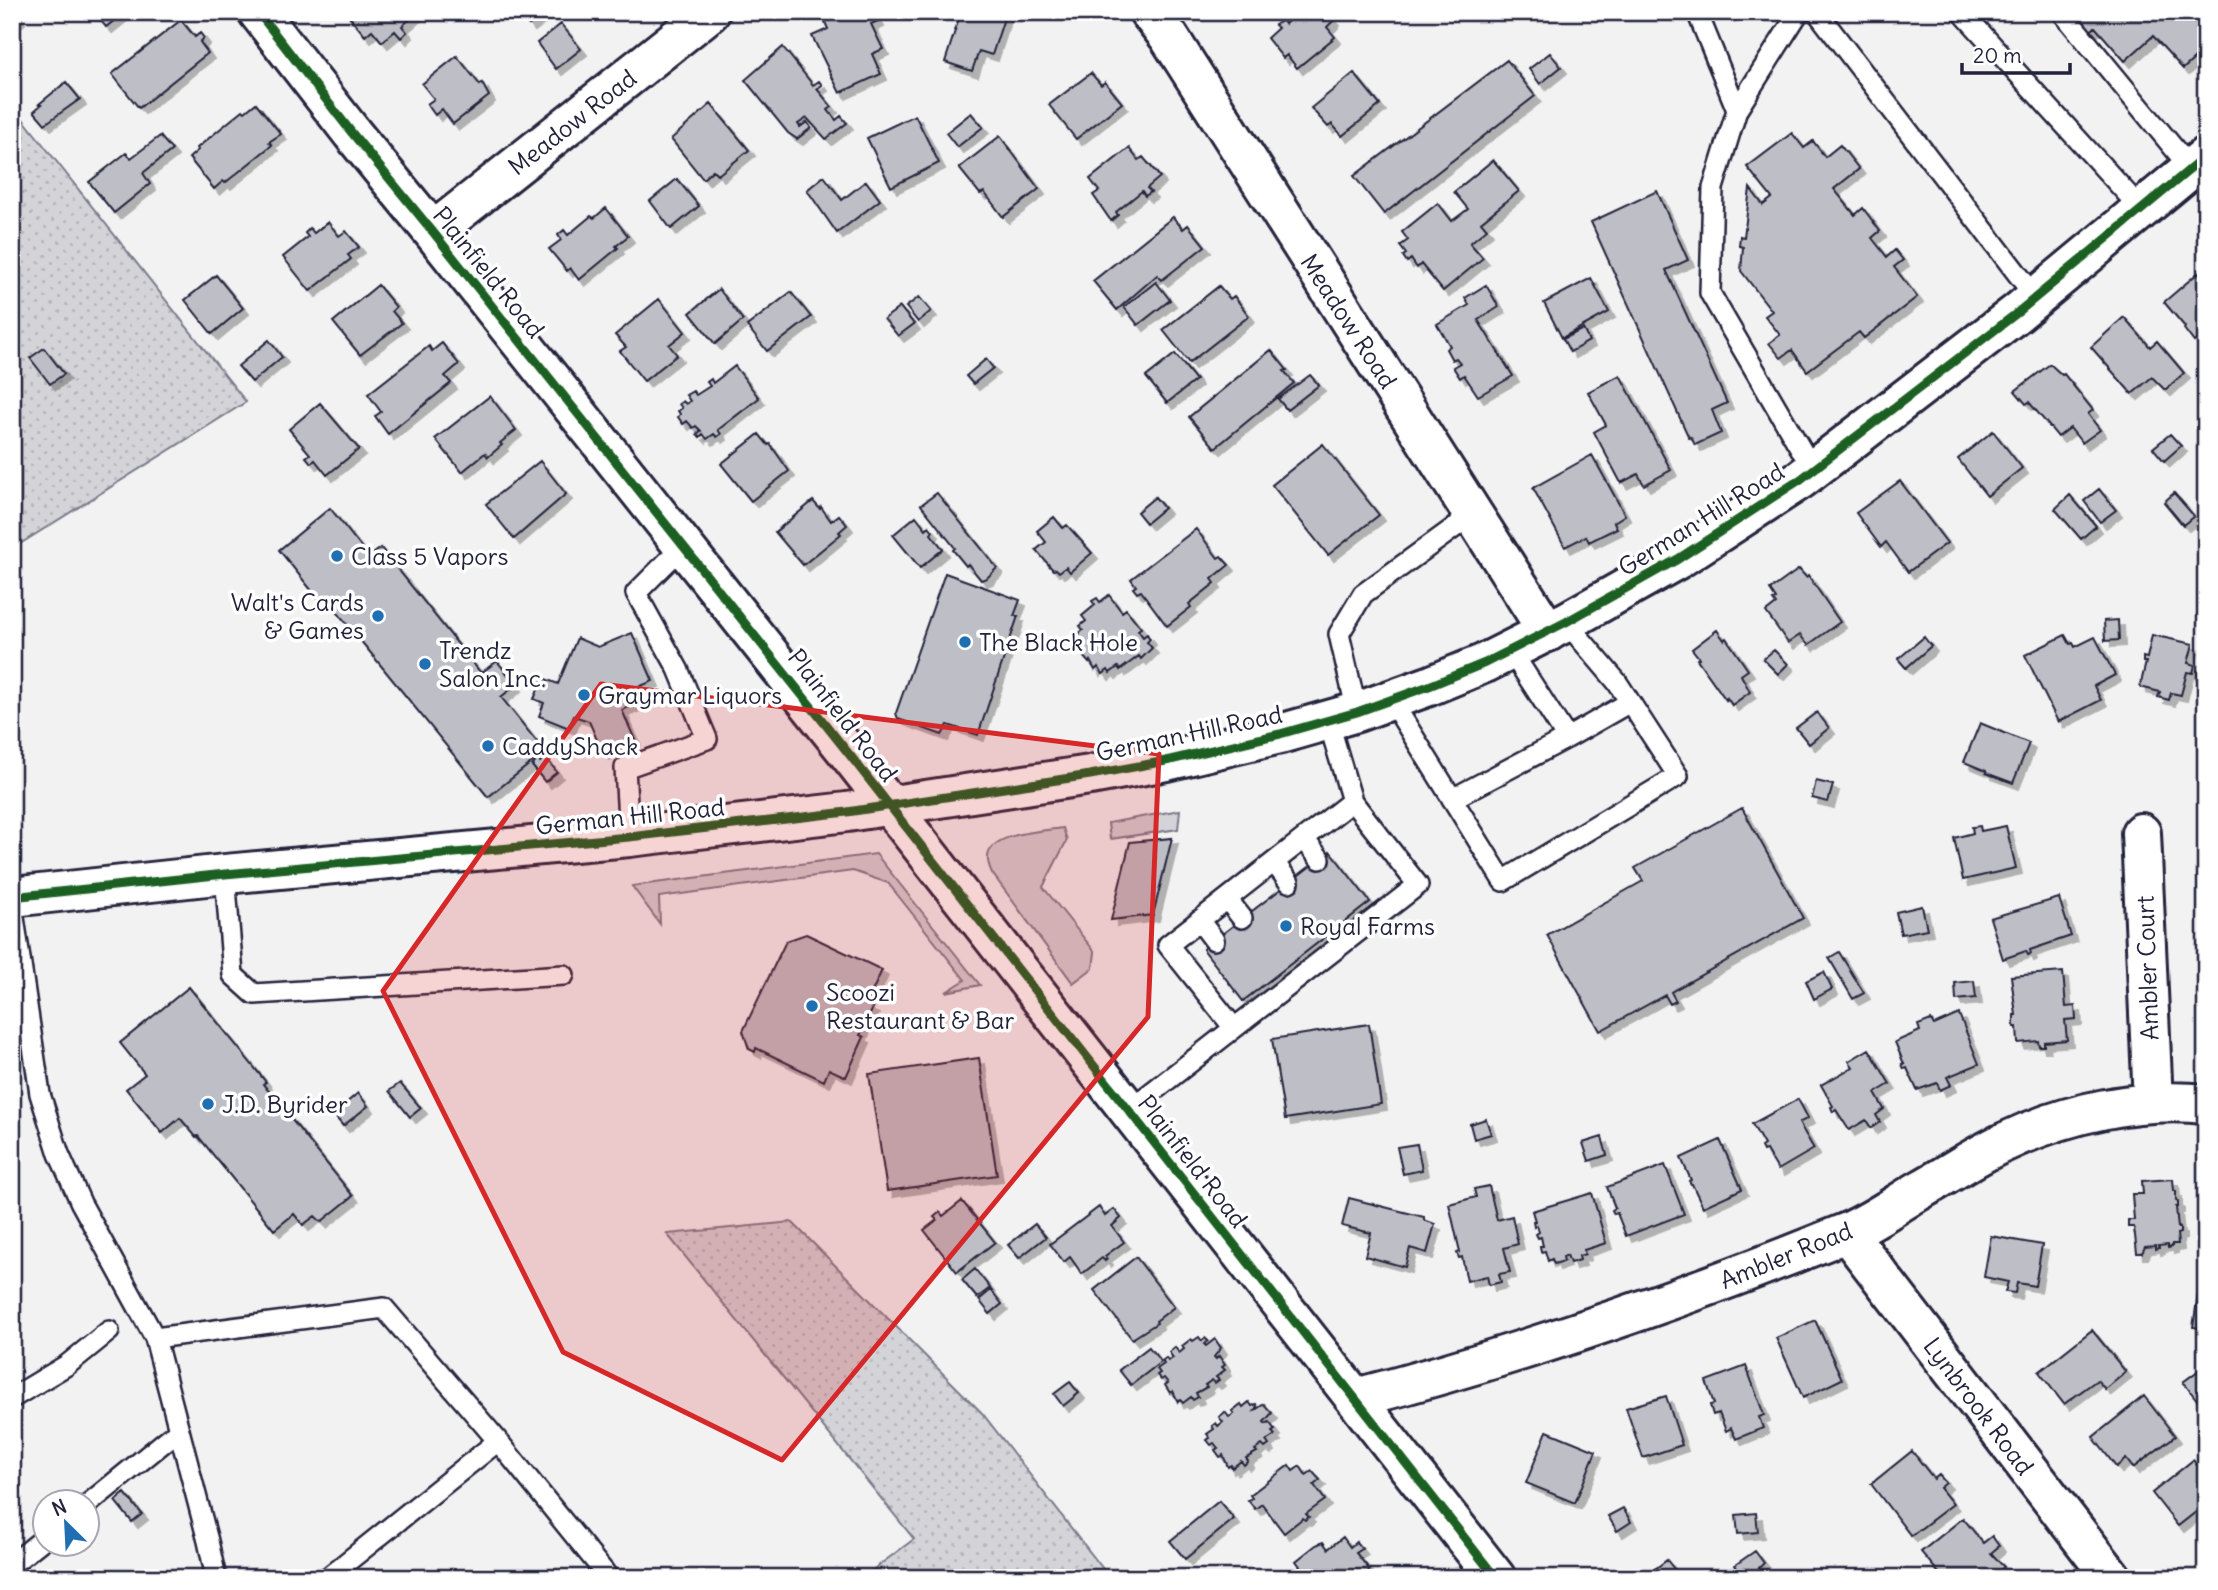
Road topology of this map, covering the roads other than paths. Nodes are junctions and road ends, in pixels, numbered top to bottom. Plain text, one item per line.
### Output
1 (258, 12) edge
2 (710, 12) edge
3 (1149, 12) edge
4 (1697, 12) edge
5 (1799, 12) edge
6 (1817, 12) edge
7 (1962, 12) edge
8 (2063, 12) edge
9 (1737, 110) junction
10 (2201, 161) edge
11 (2142, 210) junction
12 (433, 232) junction
13 (2036, 298) junction
14 (1813, 470) junction
15 (1473, 514) junction
16 (683, 546) junction
17 (1557, 627) junction
18 (1511, 651) junction
19 (1630, 702) junction
20 (1359, 711) junction
21 (1567, 738) junction
22 (1452, 799) junction
23 (1352, 801) junction
24 (890, 806) junction
25 (2141, 833) dead end
26 (629, 837) junction
27 (1304, 839) junction
28 (1320, 859) dead end
29 (1274, 862) junction
30 (225, 874) junction
31 (1289, 882) dead end
32 (12, 897) edge
33 (1227, 899) junction
34 (12, 904) edge
35 (1242, 918) dead end
36 (1199, 920) junction
37 (1214, 940) dead end
38 (564, 975) dead end
39 (1234, 1028) junction
40 (2153, 1103) junction
41 (2206, 1104) edge
42 (1129, 1110) junction
43 (1847, 1233) junction
44 (109, 1331) dead end
45 (155, 1338) junction
46 (12, 1398) edge
47 (1356, 1398) junction
48 (179, 1430) junction
49 (498, 1441) junction
50 (102, 1493) edge
51 (32, 1548) edge
52 (12, 1564) edge
53 (216, 1578) edge
54 (327, 1578) edge
55 (609, 1578) edge
56 (1496, 1578) edge
57 (2112, 1578) edge

1 - 12 street, Plainfield Road
2 - 12 street, Meadow Road
3 - 15 street, Meadow Road
4 - 9 lane
5 - 9 lane
6 - 13 lane
7 - 11 lane
8 - 10 lane
9 - 14 lane
10 - 11 street, German Hill Road
11 - 13 street, German Hill Road
12 - 16 street, Plainfield Road
13 - 14 street, German Hill Road
14 - 17 street, German Hill Road
15 - 17 street, Meadow Road
15 - 20 lane
16 - 24 street, Plainfield Road
16 - 26 lane
17 - 18 street, German Hill Road
17 - 19 lane
18 - 20 street, German Hill Road
18 - 21 lane
19 - 21 lane
19 - 22 lane
20 - 22 lane
20 - 23 lane
20 - 24 street, German Hill Road
21 - 22 lane
23 - 27 lane
23 - 39 lane
24 - 26 street, German Hill Road
24 - 42 street, Plainfield Road
25 - 40 street, Ambler Court
26 - 30 street, German Hill Road
27 - 28 lane
27 - 29 lane
29 - 31 lane
29 - 33 lane
30 - 32 street, German Hill Road
30 - 38 lane
33 - 35 lane
33 - 36 lane
34 - 45 lane
36 - 37 lane
36 - 39 lane
39 - 42 lane
40 - 41 street, Ambler Road
40 - 43 street, Ambler Road
42 - 47 street, Plainfield Road
43 - 47 street, Ambler Road
43 - 57 street, Lynbrook Road
44 - 46 lane
45 - 48 lane
45 - 49 lane
47 - 56 street, Plainfield Road
48 - 50 lane
48 - 53 lane
49 - 54 lane
49 - 55 lane
51 - 52 lane

